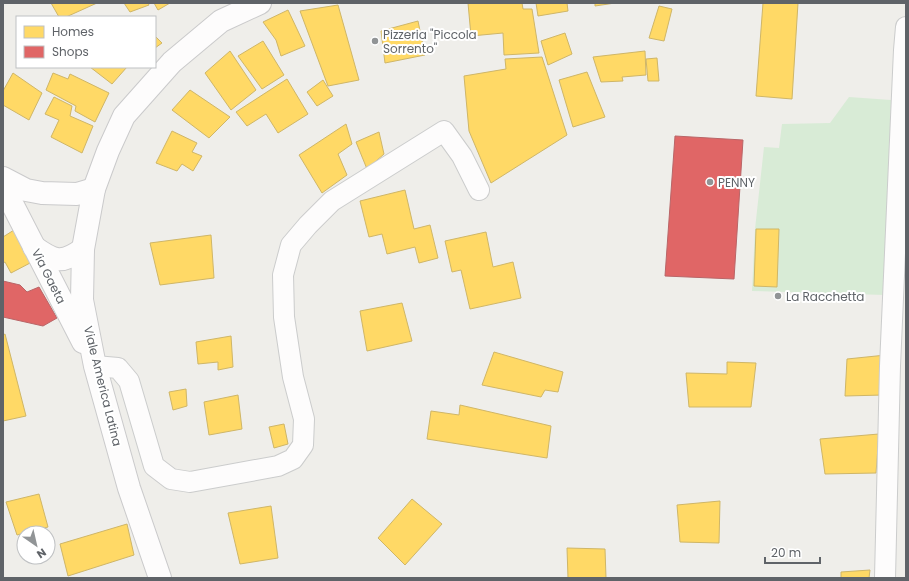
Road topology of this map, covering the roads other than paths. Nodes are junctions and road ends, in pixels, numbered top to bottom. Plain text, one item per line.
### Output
1 (260, 3) edge
2 (906, 27) edge
3 (3, 178) edge
4 (3, 186) edge
5 (94, 189) junction
6 (479, 190) dead end
7 (34, 247) junction
8 (83, 250) junction
9 (893, 293) junction
10 (906, 312) edge
11 (95, 366) junction
12 (160, 578) edge
13 (885, 578) edge

1 - 5 main road, Viale America Latina
2 - 9 street
3 - 5 main road
4 - 7 main road, Via Gaeta
5 - 8 main road, Viale America Latina
6 - 11 street
7 - 8 main road
7 - 11 main road, Via Gaeta
8 - 11 main road, Viale America Latina
9 - 10 street
9 - 13 street
11 - 12 main road, Viale America Latina

